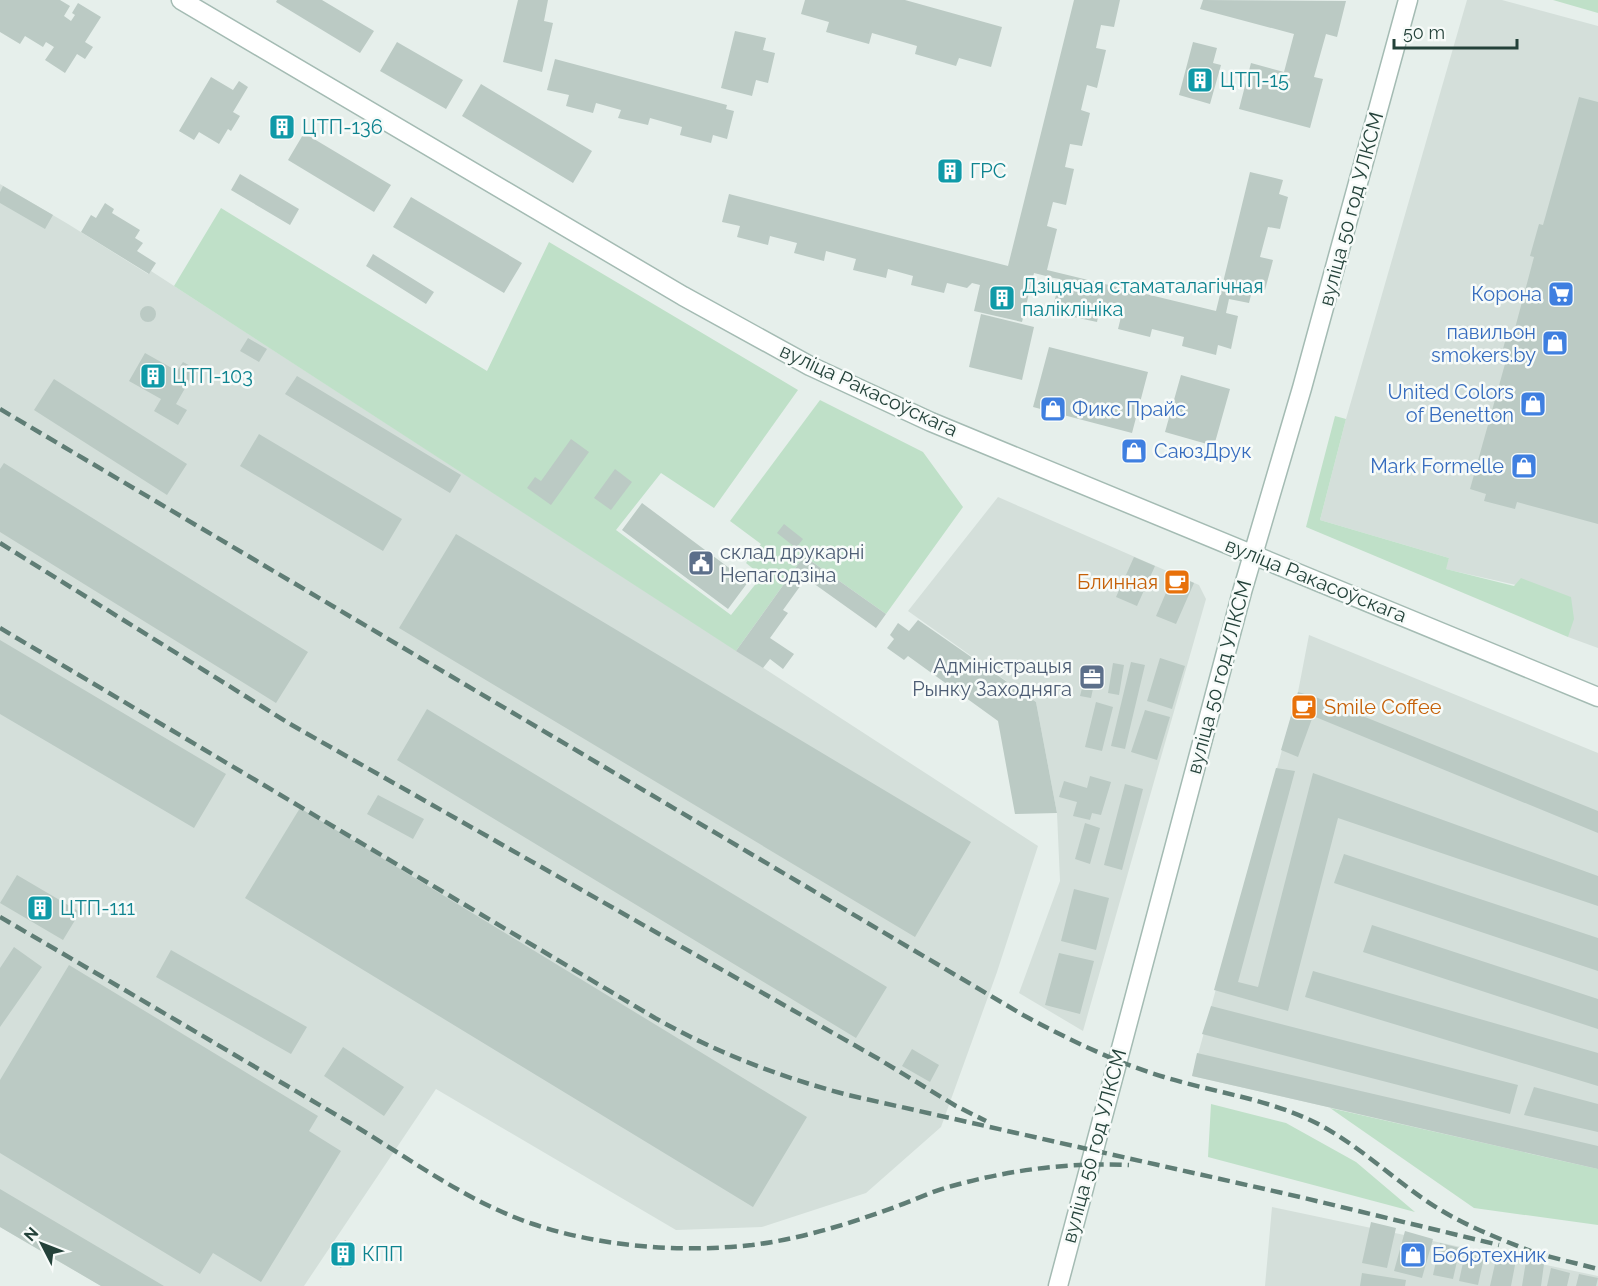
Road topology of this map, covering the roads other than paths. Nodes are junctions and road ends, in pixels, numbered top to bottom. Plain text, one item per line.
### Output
1 (181, 0) edge
2 (1408, 0) edge
3 (1253, 555) junction
4 (1598, 697) edge
5 (1058, 1286) edge

1 - 3 main road, вуліца Ракасоўскага
2 - 3 main road, вуліца 50 год УЛКСМ
3 - 4 main road, вуліца Ракасоўскага
3 - 5 main road, вуліца 50 год УЛКСМ

